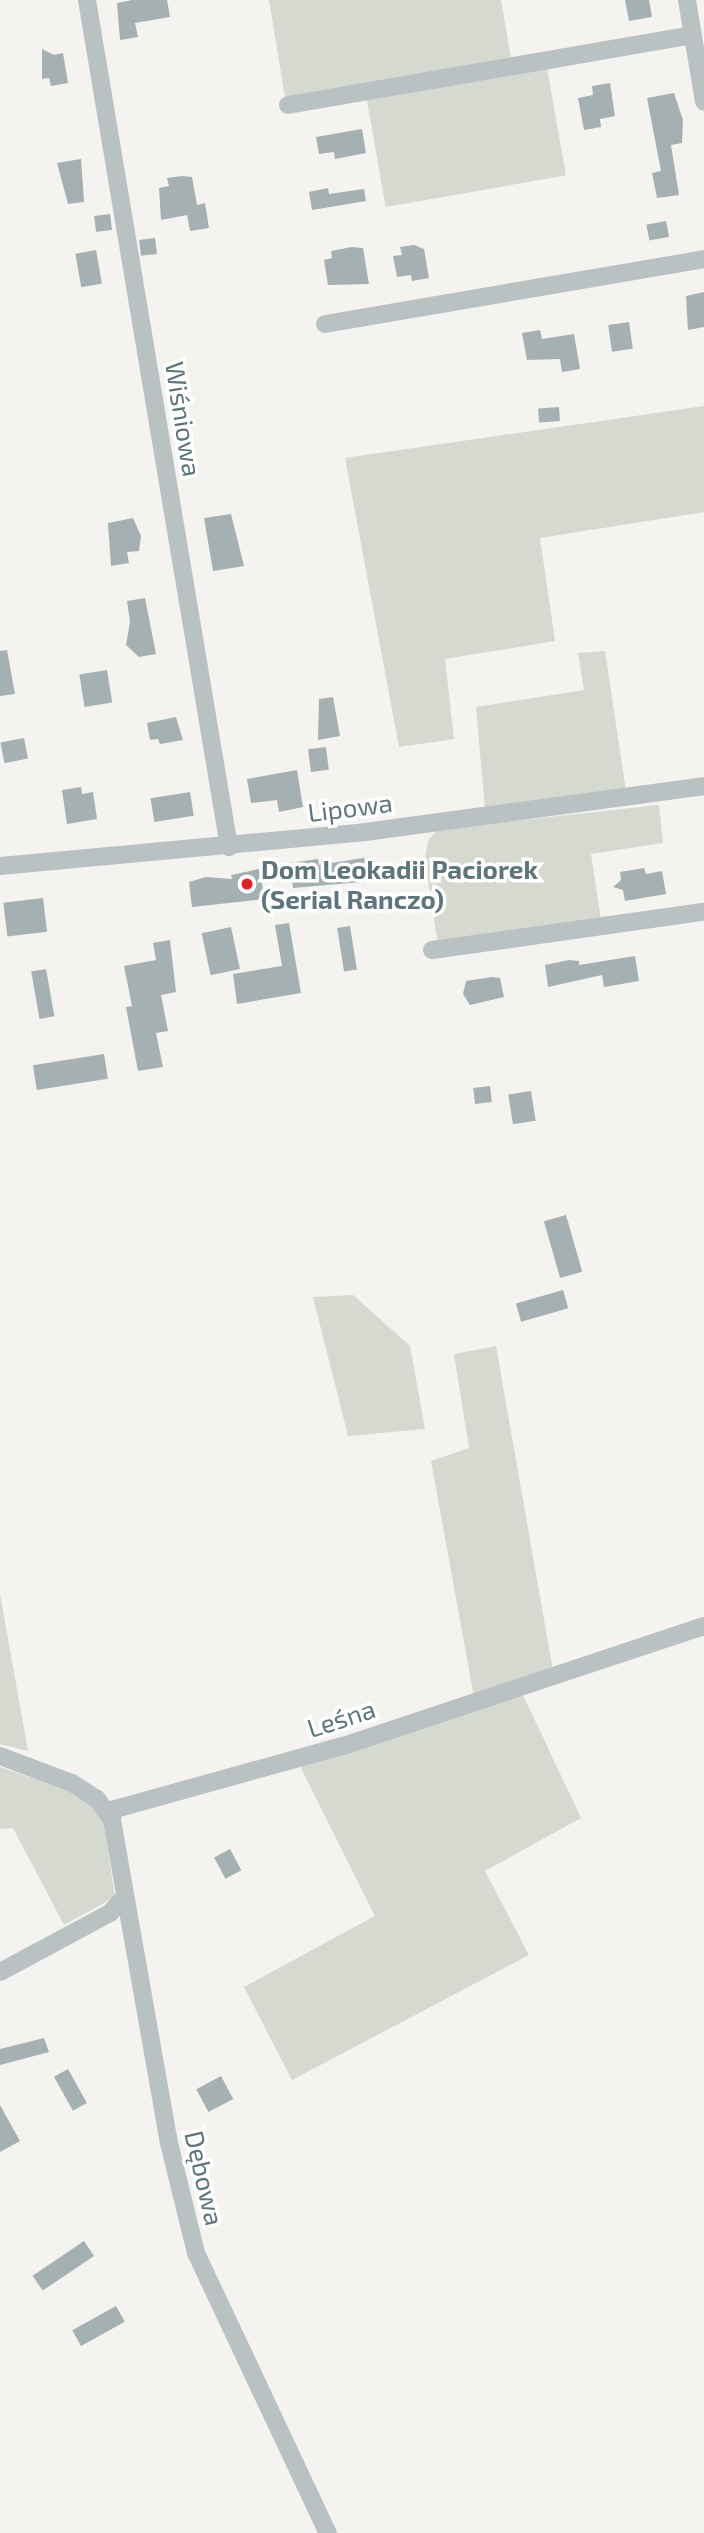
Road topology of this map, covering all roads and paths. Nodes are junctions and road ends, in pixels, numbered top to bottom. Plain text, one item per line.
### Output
1 (88, 0) edge
2 (687, 0) edge
3 (692, 34) junction
4 (704, 102) edge
5 (288, 105) dead end
6 (704, 259) edge
7 (325, 324) dead end
8 (704, 786) edge
9 (229, 847) junction
10 (0, 866) edge
11 (704, 912) edge
12 (432, 950) dead end
13 (704, 1626) edge
14 (0, 1756) edge
15 (108, 1811) junction
16 (125, 1897) junction
17 (0, 1972) edge
18 (328, 2533) edge

1 - 9 street, Wiśniowa
2 - 3 street
3 - 4 street
3 - 5 street
6 - 7 street
8 - 9 street, Lipowa
9 - 10 street, Lipowa
11 - 12 street
13 - 15 street, Leśna
14 - 15 street
15 - 16 street, Dębowa
16 - 17 street
16 - 18 street, Dębowa

